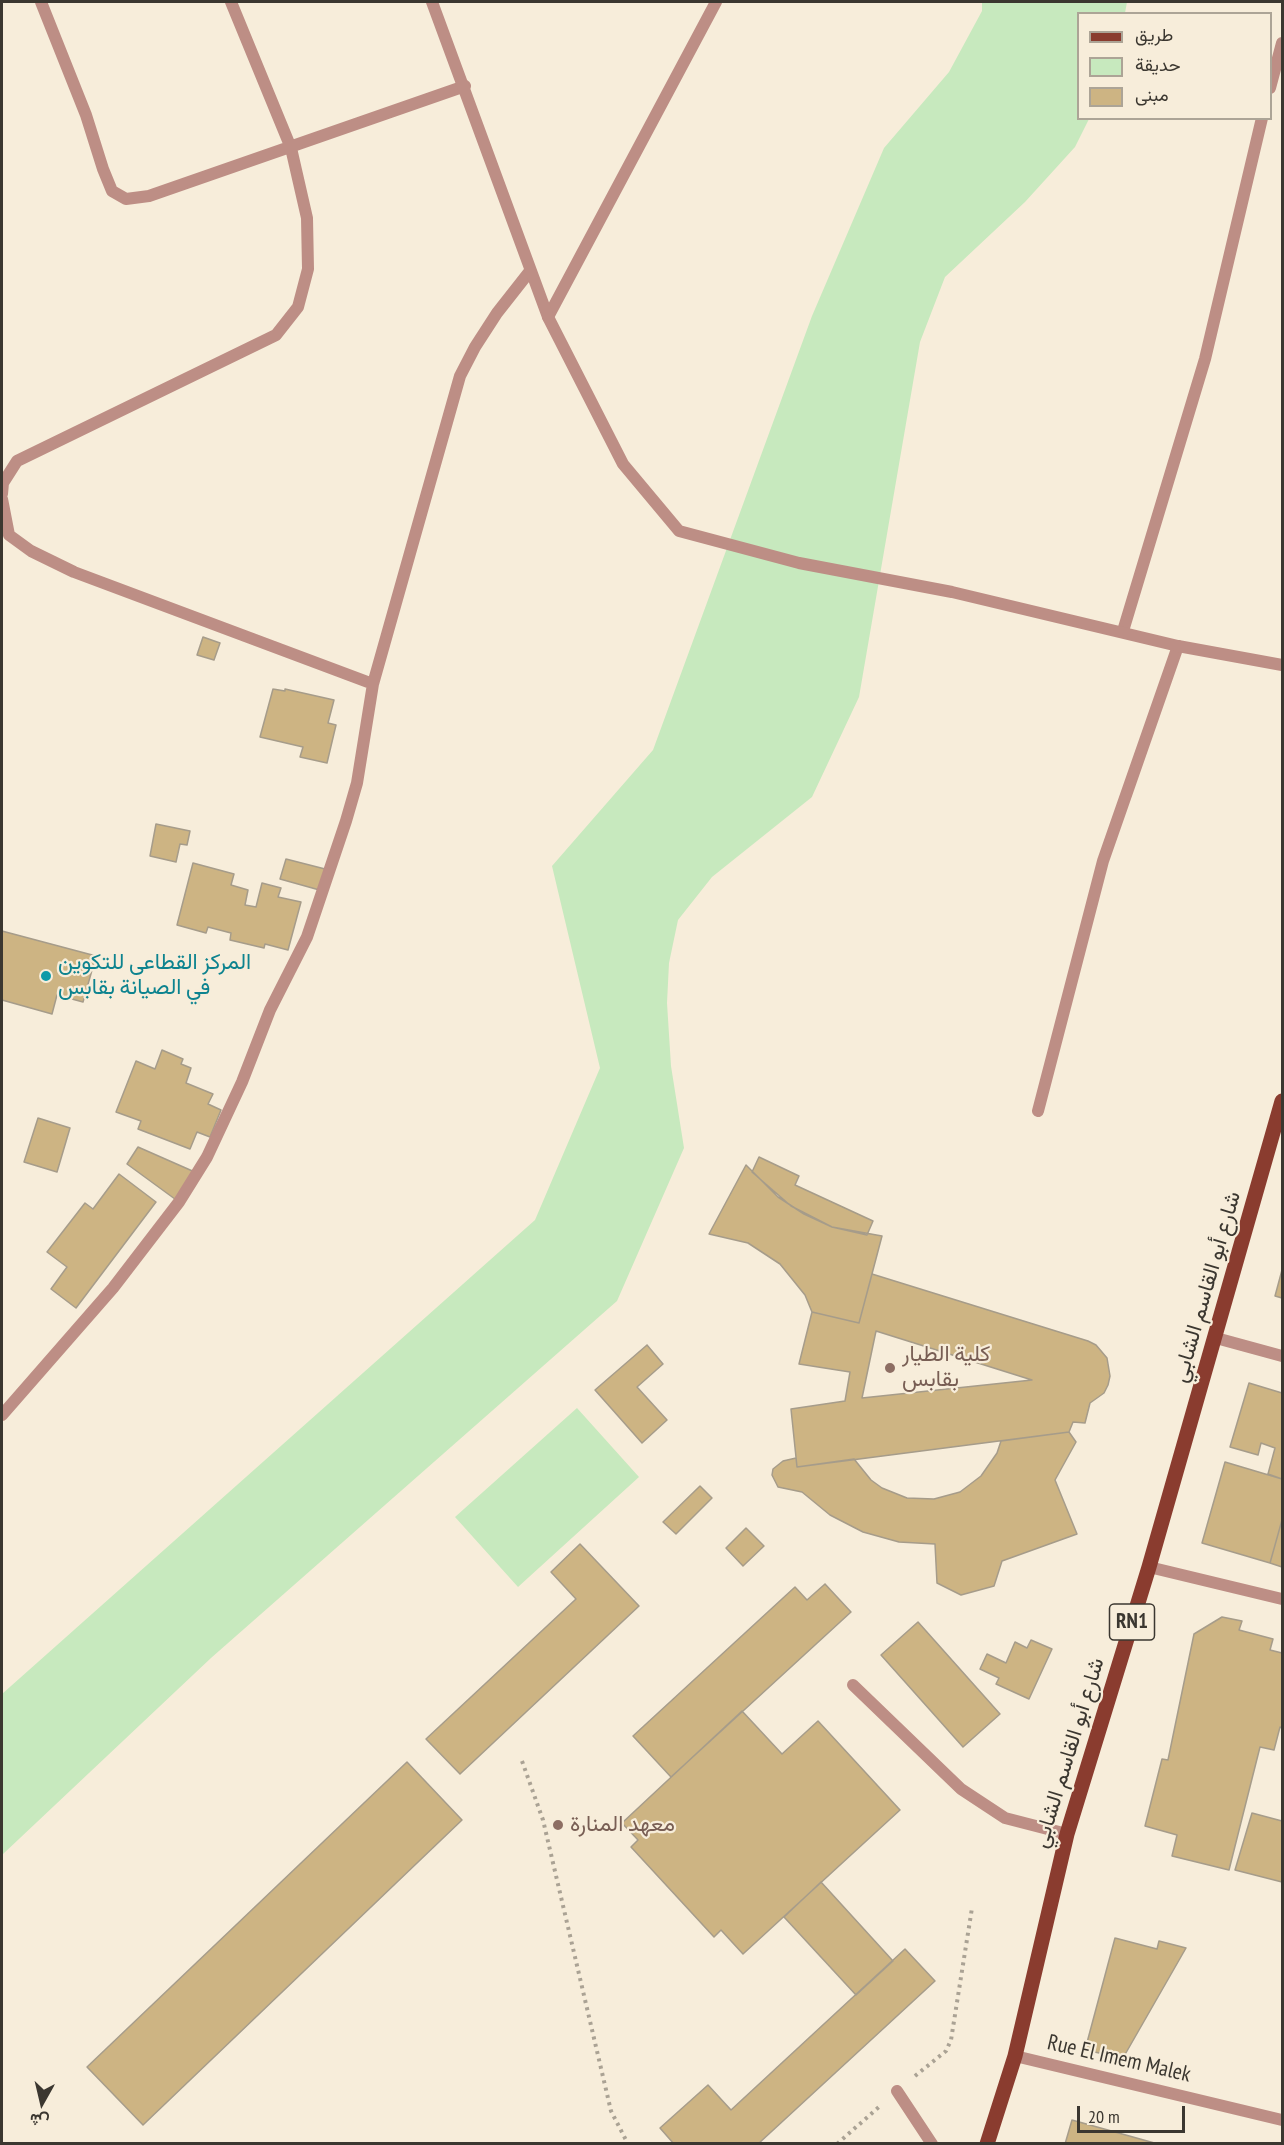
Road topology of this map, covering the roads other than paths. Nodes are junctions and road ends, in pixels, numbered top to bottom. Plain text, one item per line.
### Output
1 (41, 2) edge
2 (231, 2) edge
3 (432, 2) edge
4 (717, 2) edge
5 (1282, 43) edge
6 (1272, 80) edge
7 (465, 86) junction
8 (1262, 120) edge
9 (291, 148) junction
10 (530, 270) junction
11 (548, 317) junction
12 (2, 494) edge
13 (2, 499) edge
14 (2, 515) edge
15 (1124, 631) junction
16 (1178, 646) junction
17 (1282, 665) edge
18 (373, 684) junction
19 (1281, 1109) edge
20 (1038, 1111) dead end
21 (1216, 1338) junction
22 (1282, 1356) edge
23 (2, 1415) edge
24 (1149, 1567) junction
25 (1282, 1599) edge
26 (853, 1685) dead end
27 (1067, 1834) junction
28 (1015, 2056) junction
29 (897, 2091) road end
30 (1282, 2120) edge
31 (932, 2144) edge
32 (987, 2144) edge

1 - 9 street
2 - 9 street
3 - 7 street
4 - 11 street
5 - 6 street
7 - 9 street
7 - 10 street
8 - 15 street
9 - 12 street
10 - 11 street
10 - 18 street
11 - 15 street
13 - 14 street
14 - 18 street
15 - 16 street
16 - 17 street
16 - 20 street
18 - 23 street
19 - 21 main road, شارع أبو القاسم الشابي / RN1
21 - 22 street
21 - 24 main road, شارع أبو القاسم الشابي / RN1
24 - 25 street
24 - 27 main road, شارع أبو القاسم الشابي / RN1
26 - 27 street
27 - 28 main road, شارع أبو القاسم الشابي / RN1
28 - 30 street, Rue El Imem Malek
28 - 32 main road, شارع أبو القاسم الشابي / RN1
29 - 31 street

